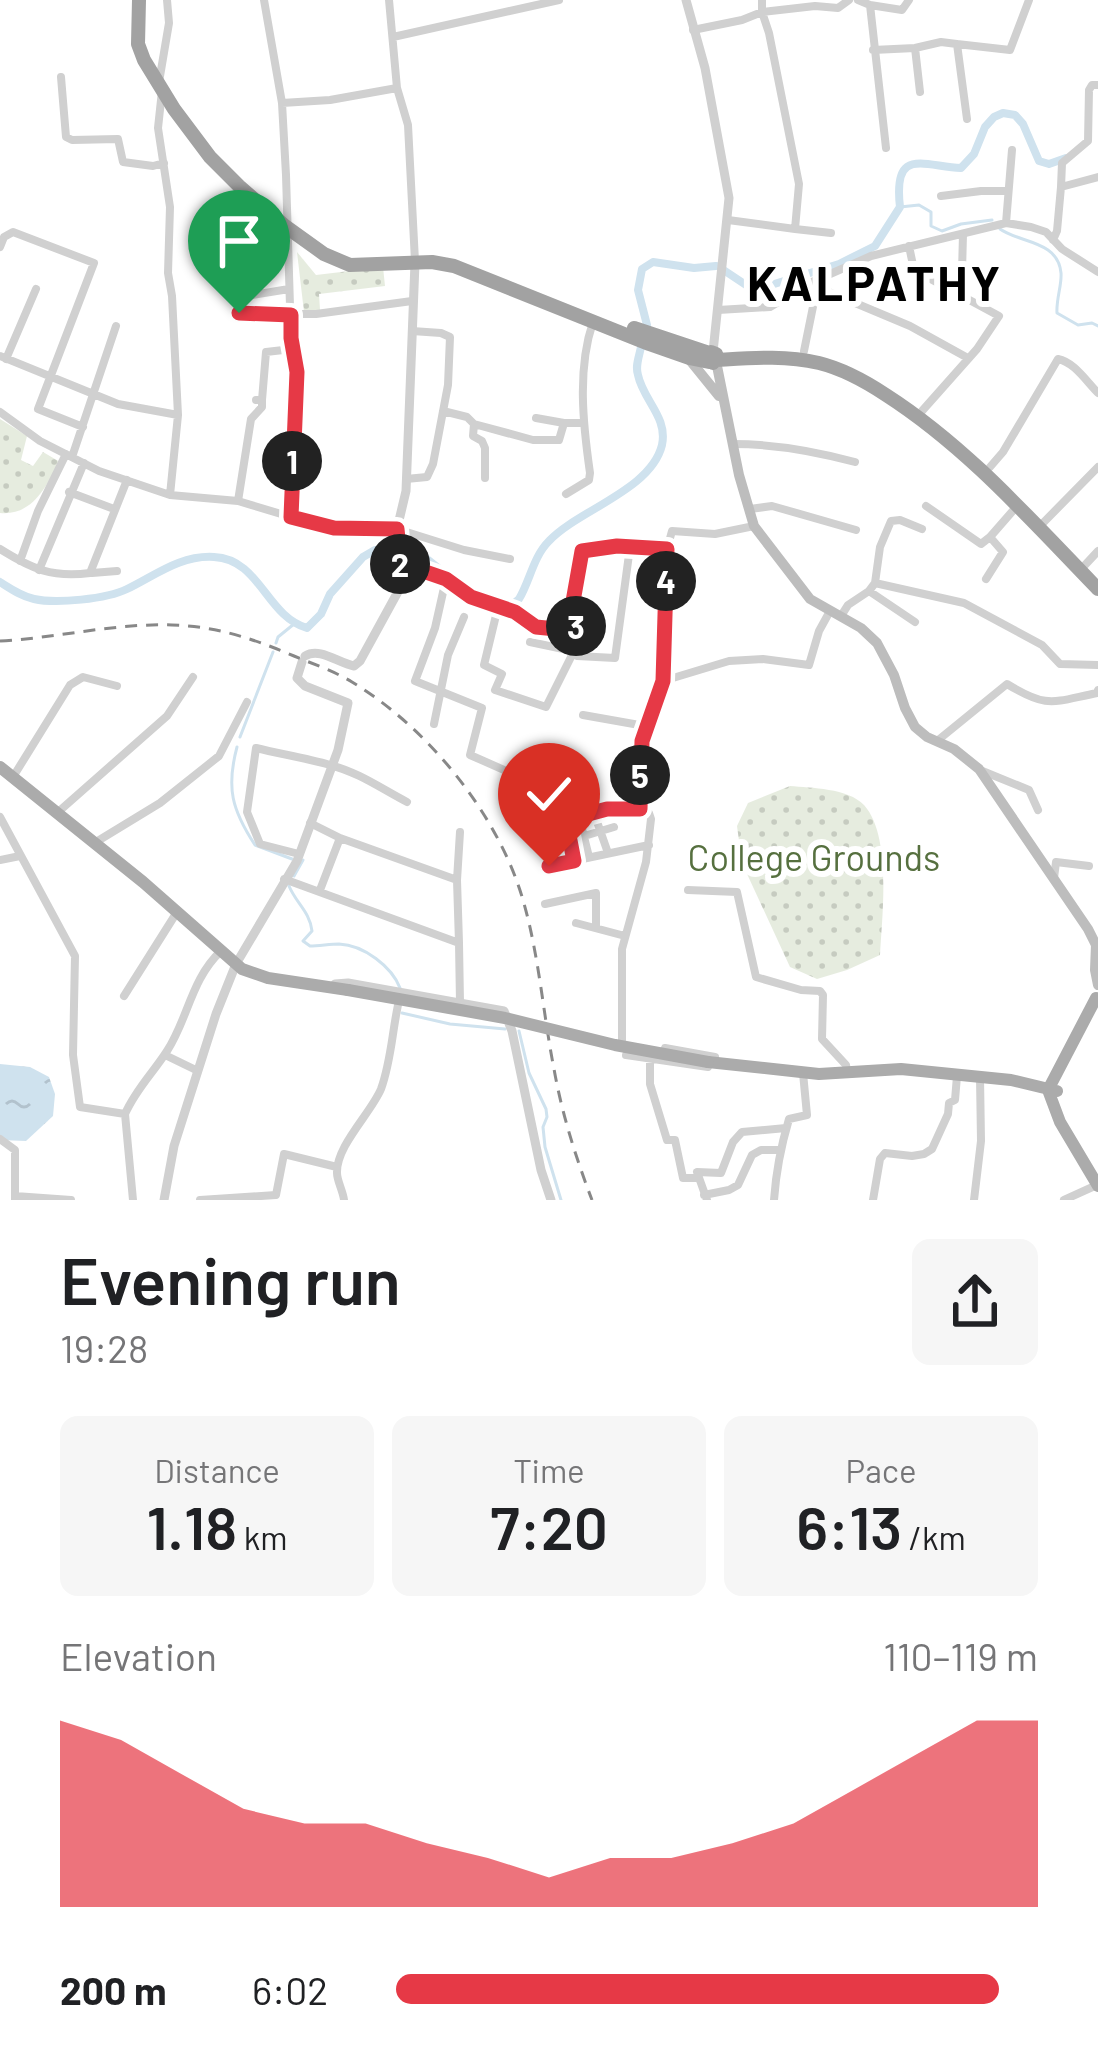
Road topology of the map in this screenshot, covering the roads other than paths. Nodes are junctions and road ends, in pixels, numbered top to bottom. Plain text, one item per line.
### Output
1 (139, 0) edge
2 (167, 0) edge
3 (264, 0) edge
4 (389, 0) edge
5 (559, 0) edge
6 (686, 0) edge
7 (762, 0) edge
8 (849, 0) edge
9 (858, 0) edge
10 (909, 0) edge
11 (1029, 0) edge
12 (870, 5) junction
13 (762, 12) junction
14 (693, 30) junction
15 (393, 37) junction
16 (957, 44) junction
17 (915, 48) junction
18 (873, 50) junction
19 (61, 77) dead end
20 (1098, 85) edge
21 (161, 87) junction
22 (398, 88) junction
23 (920, 92) dead end
24 (282, 103) junction
25 (967, 119) dead end
26 (886, 148) dead end
27 (1012, 151) dead end
28 (164, 163) junction
29 (1098, 177) edge
30 (1061, 187) junction
31 (1007, 191) junction
32 (941, 196) dead end
33 (728, 220) junction
34 (1006, 223) junction
35 (288, 228) junction
36 (795, 230) junction
37 (831, 233) dead end
38 (963, 234) junction
39 (1053, 240) junction
40 (0, 247) edge
41 (909, 247) junction
42 (209, 261) dead end
43 (416, 261) junction
44 (1098, 272) edge
45 (814, 284) junction
46 (36, 290) dead end
47 (290, 290) junction
48 (958, 293) junction
49 (234, 298) junction
50 (412, 302) junction
51 (718, 310) junction
52 (291, 315) junction
53 (593, 321) junction
54 (116, 326) dead end
55 (412, 331) junction
56 (292, 349) junction
57 (804, 351) junction
58 (713, 357) junction
59 (967, 357) junction
60 (3, 358) edge
61 (688, 358) junction
62 (51, 377) junction
63 (1098, 393) edge
64 (95, 394) junction
65 (726, 410) junction
66 (443, 411) junction
67 (922, 411) junction
68 (0, 412) edge
69 (178, 415) junction
70 (536, 418) dead end
71 (564, 423) junction
72 (584, 423) junction
73 (473, 424) junction
74 (83, 427) junction
75 (733, 444) junction
76 (69, 456) junction
77 (855, 462) dead end
78 (84, 463) junction
79 (990, 467) junction
80 (1098, 467) edge
81 (485, 478) dead end
82 (406, 479) junction
83 (128, 480) junction
84 (69, 492) junction
85 (566, 494) dead end
86 (170, 495) junction
87 (238, 501) junction
88 (926, 506) dead end
89 (1017, 506) junction
90 (114, 509) junction
91 (748, 510) junction
92 (291, 517) junction
93 (1043, 523) junction
94 (754, 526) junction
95 (397, 529) junction
96 (922, 529) dead end
97 (856, 530) dead end
98 (990, 537) junction
99 (630, 547) junction
100 (0, 549) edge
101 (667, 549) junction
102 (1098, 551) edge
103 (510, 560) dead end
104 (20, 561) junction
105 (1085, 566) junction
106 (401, 568) junction
107 (39, 570) junction
108 (117, 571) dead end
109 (90, 573) junction
110 (1098, 578) edge
111 (446, 579) junction
112 (986, 579) dead end
113 (872, 587) junction
114 (1098, 590) edge
115 (498, 608) junction
116 (835, 614) junction
117 (464, 617) dead end
118 (915, 622) dead end
119 (576, 631) junction
120 (530, 643) dead end
121 (573, 652) junction
122 (1098, 665) edge
123 (193, 677) dead end
124 (663, 681) junction
125 (117, 686) dead end
126 (496, 690) junction
127 (1098, 690) edge
128 (440, 693) junction
129 (247, 702) dead end
130 (482, 709) junction
131 (583, 716) dead end
132 (434, 724) dead end
133 (646, 726) junction
134 (937, 741) junction
135 (331, 765) junction
136 (0, 766) edge
137 (979, 769) junction
138 (511, 772) dead end
139 (13, 777) junction
140 (407, 802) dead end
141 (640, 809) junction
142 (1038, 810) dead end
143 (57, 813) junction
144 (594, 813) junction
145 (0, 817) edge
146 (579, 817) junction
147 (566, 820) junction
148 (310, 823) junction
149 (614, 827) dead end
150 (525, 829) dead end
151 (460, 832) dead end
152 (600, 832) junction
153 (584, 837) junction
154 (340, 838) junction
155 (570, 841) junction
156 (94, 842) junction
157 (649, 845) junction
158 (548, 848) dead end
159 (608, 853) junction
160 (299, 854) junction
161 (20, 856) junction
162 (589, 857) junction
163 (0, 860) edge
164 (574, 861) junction
165 (549, 866) dead end
166 (1089, 866) dead end
167 (284, 879) junction
168 (457, 880) junction
169 (1053, 880) junction
170 (320, 890) junction
171 (688, 890) dead end
172 (545, 904) dead end
173 (178, 911) junction
174 (576, 923) dead end
175 (596, 927) junction
176 (625, 935) junction
177 (459, 943) junction
178 (1097, 947) edge
179 (222, 950) junction
180 (236, 964) junction
181 (316, 987) junction
182 (1098, 995) edge
183 (124, 996) dead end
184 (460, 1003) junction
185 (398, 1005) junction
186 (511, 1025) junction
187 (579, 1032) dead end
188 (622, 1041) junction
189 (165, 1055) junction
190 (626, 1055) dead end
191 (650, 1060) junction
192 (739, 1065) junction
193 (198, 1071) junction
194 (848, 1072) junction
195 (803, 1073) junction
196 (958, 1075) junction
197 (980, 1077) junction
198 (1053, 1091) junction
199 (125, 1114) junction
200 (786, 1128) junction
201 (0, 1139) edge
202 (779, 1150) junction
203 (338, 1167) junction
204 (1096, 1176) edge
205 (697, 1178) junction
206 (706, 1197) edge
207 (15, 1198) edge
208 (53, 1199) edge
209 (70, 1200) edge
210 (133, 1200) edge
211 (164, 1200) edge
212 (200, 1200) edge
213 (344, 1200) edge
214 (551, 1200) edge
215 (775, 1200) edge
216 (874, 1200) edge
217 (974, 1200) edge
218 (1064, 1200) edge

1 - 21 highway
2 - 21 street
3 - 24 street
4 - 15 street
5 - 15 street
6 - 14 street
7 - 13 street
8 - 13 street
9 - 12 street
10 - 12 street
11 - 16 street
12 - 18 street
13 - 14 street
13 - 36 street
14 - 33 street
15 - 22 street
16 - 17 street
16 - 25 street
17 - 18 street
17 - 23 street
18 - 26 street
19 - 28 street
20 - 30 street
21 - 28 street
21 - 35 highway
22 - 24 street
22 - 43 street
24 - 35 street
27 - 31 street
28 - 69 street
29 - 30 street
30 - 39 street
31 - 32 street
31 - 34 street
33 - 36 street
33 - 51 street
34 - 38 street
34 - 39 street
35 - 43 highway
35 - 47 street
36 - 37 street
38 - 41 street
38 - 48 street
39 - 44 street
40 - 62 street
41 - 45 street
41 - 48 street
42 - 49 street
43 - 50 street
43 - 53 highway
43 - 58 highway
45 - 51 street
45 - 57 street
45 - 59 street
46 - 60 street
47 - 49 street
47 - 52 street
48 - 59 street
49 - 52 street
50 - 52 street
50 - 55 street
51 - 58 street
52 - 56 street
53 - 61 highway
53 - 72 street
54 - 64 street
55 - 66 street
55 - 82 street
56 - 87 street
56 - 92 street
57 - 58 highway
57 - 67 highway
58 - 61 highway
58 - 65 main road
58 - 89 highway
59 - 67 street
60 - 62 street
61 - 65 main road
62 - 64 street
62 - 74 street
63 - 79 street
64 - 69 street
64 - 74 street
65 - 75 main road
66 - 73 street
66 - 82 street
67 - 79 highway
68 - 76 street
69 - 86 street
70 - 71 street
71 - 72 street
71 - 73 street
72 - 85 street
73 - 81 street
74 - 76 street
75 - 77 street
75 - 91 main road
76 - 78 street
76 - 104 street
78 - 83 street
78 - 84 street
79 - 93 highway
80 - 93 street
82 - 95 street
83 - 86 street
83 - 90 street
84 - 90 street
84 - 107 street
86 - 87 street
87 - 92 street
88 - 98 street
89 - 98 street
89 - 114 highway
90 - 109 street
91 - 94 main road
91 - 97 street
92 - 95 street
93 - 105 highway
94 - 101 street
94 - 116 main road
95 - 103 street
95 - 106 street
96 - 113 street
98 - 112 street
99 - 101 street
99 - 119 street
99 - 121 street
100 - 104 street
101 - 124 street
102 - 105 street
104 - 107 street
105 - 110 highway
106 - 111 street
106 - 135 street
107 - 109 street
108 - 109 street
111 - 115 street
111 - 128 street
113 - 116 street
113 - 118 street
113 - 122 street
115 - 119 street
115 - 126 street
116 - 124 street
116 - 134 main road
117 - 128 street
119 - 121 street
120 - 121 street
121 - 126 street
123 - 143 street
124 - 133 street
125 - 139 street
126 - 130 street
127 - 134 street
128 - 130 street
128 - 132 street
129 - 156 street
130 - 138 street
131 - 133 street
133 - 141 street
134 - 137 main road
135 - 140 street
135 - 148 street
135 - 160 street
136 - 139 main road
137 - 142 street
137 - 169 main road
139 - 143 main road
141 - 144 street
141 - 157 street
143 - 156 main road
144 - 146 street
144 - 152 street
145 - 161 street
146 - 147 street
146 - 153 street
147 - 150 street
147 - 155 street
148 - 154 street
148 - 160 street
149 - 152 street
151 - 168 street
152 - 153 street
152 - 159 street
153 - 155 street
153 - 162 street
154 - 168 street
154 - 170 street
155 - 158 street
155 - 164 street
156 - 173 main road
157 - 159 street
157 - 176 street
159 - 162 street
160 - 167 street
161 - 163 street
161 - 199 street
162 - 164 street
164 - 165 street
166 - 169 street
167 - 170 street
167 - 180 street
168 - 177 street
169 - 178 main road
170 - 177 street
171 - 194 street
172 - 175 street
173 - 179 main road
173 - 183 street
174 - 175 street
175 - 176 street
176 - 188 street
177 - 184 street
178 - 182 main road
179 - 180 main road
179 - 189 street
180 - 181 main road
180 - 193 street
181 - 184 street
181 - 185 street
181 - 192 main road, bridge
182 - 198 main road
184 - 186 street
185 - 186 street
185 - 203 street
186 - 214 street
187 - 188 street
188 - 192 street
189 - 193 street
189 - 199 street
190 - 191 street
191 - 192 street
191 - 205 street
192 - 195 main road
193 - 211 street
194 - 195 main road
194 - 196 main road
195 - 200 street
196 - 197 main road
196 - 216 street
197 - 198 main road
197 - 217 street
198 - 204 main road
199 - 210 street
200 - 202 street
200 - 205 street
201 - 207 street
202 - 206 street
202 - 215 street
203 - 212 street
203 - 213 street
204 - 218 street
205 - 206 street
207 - 208 street
208 - 209 street

